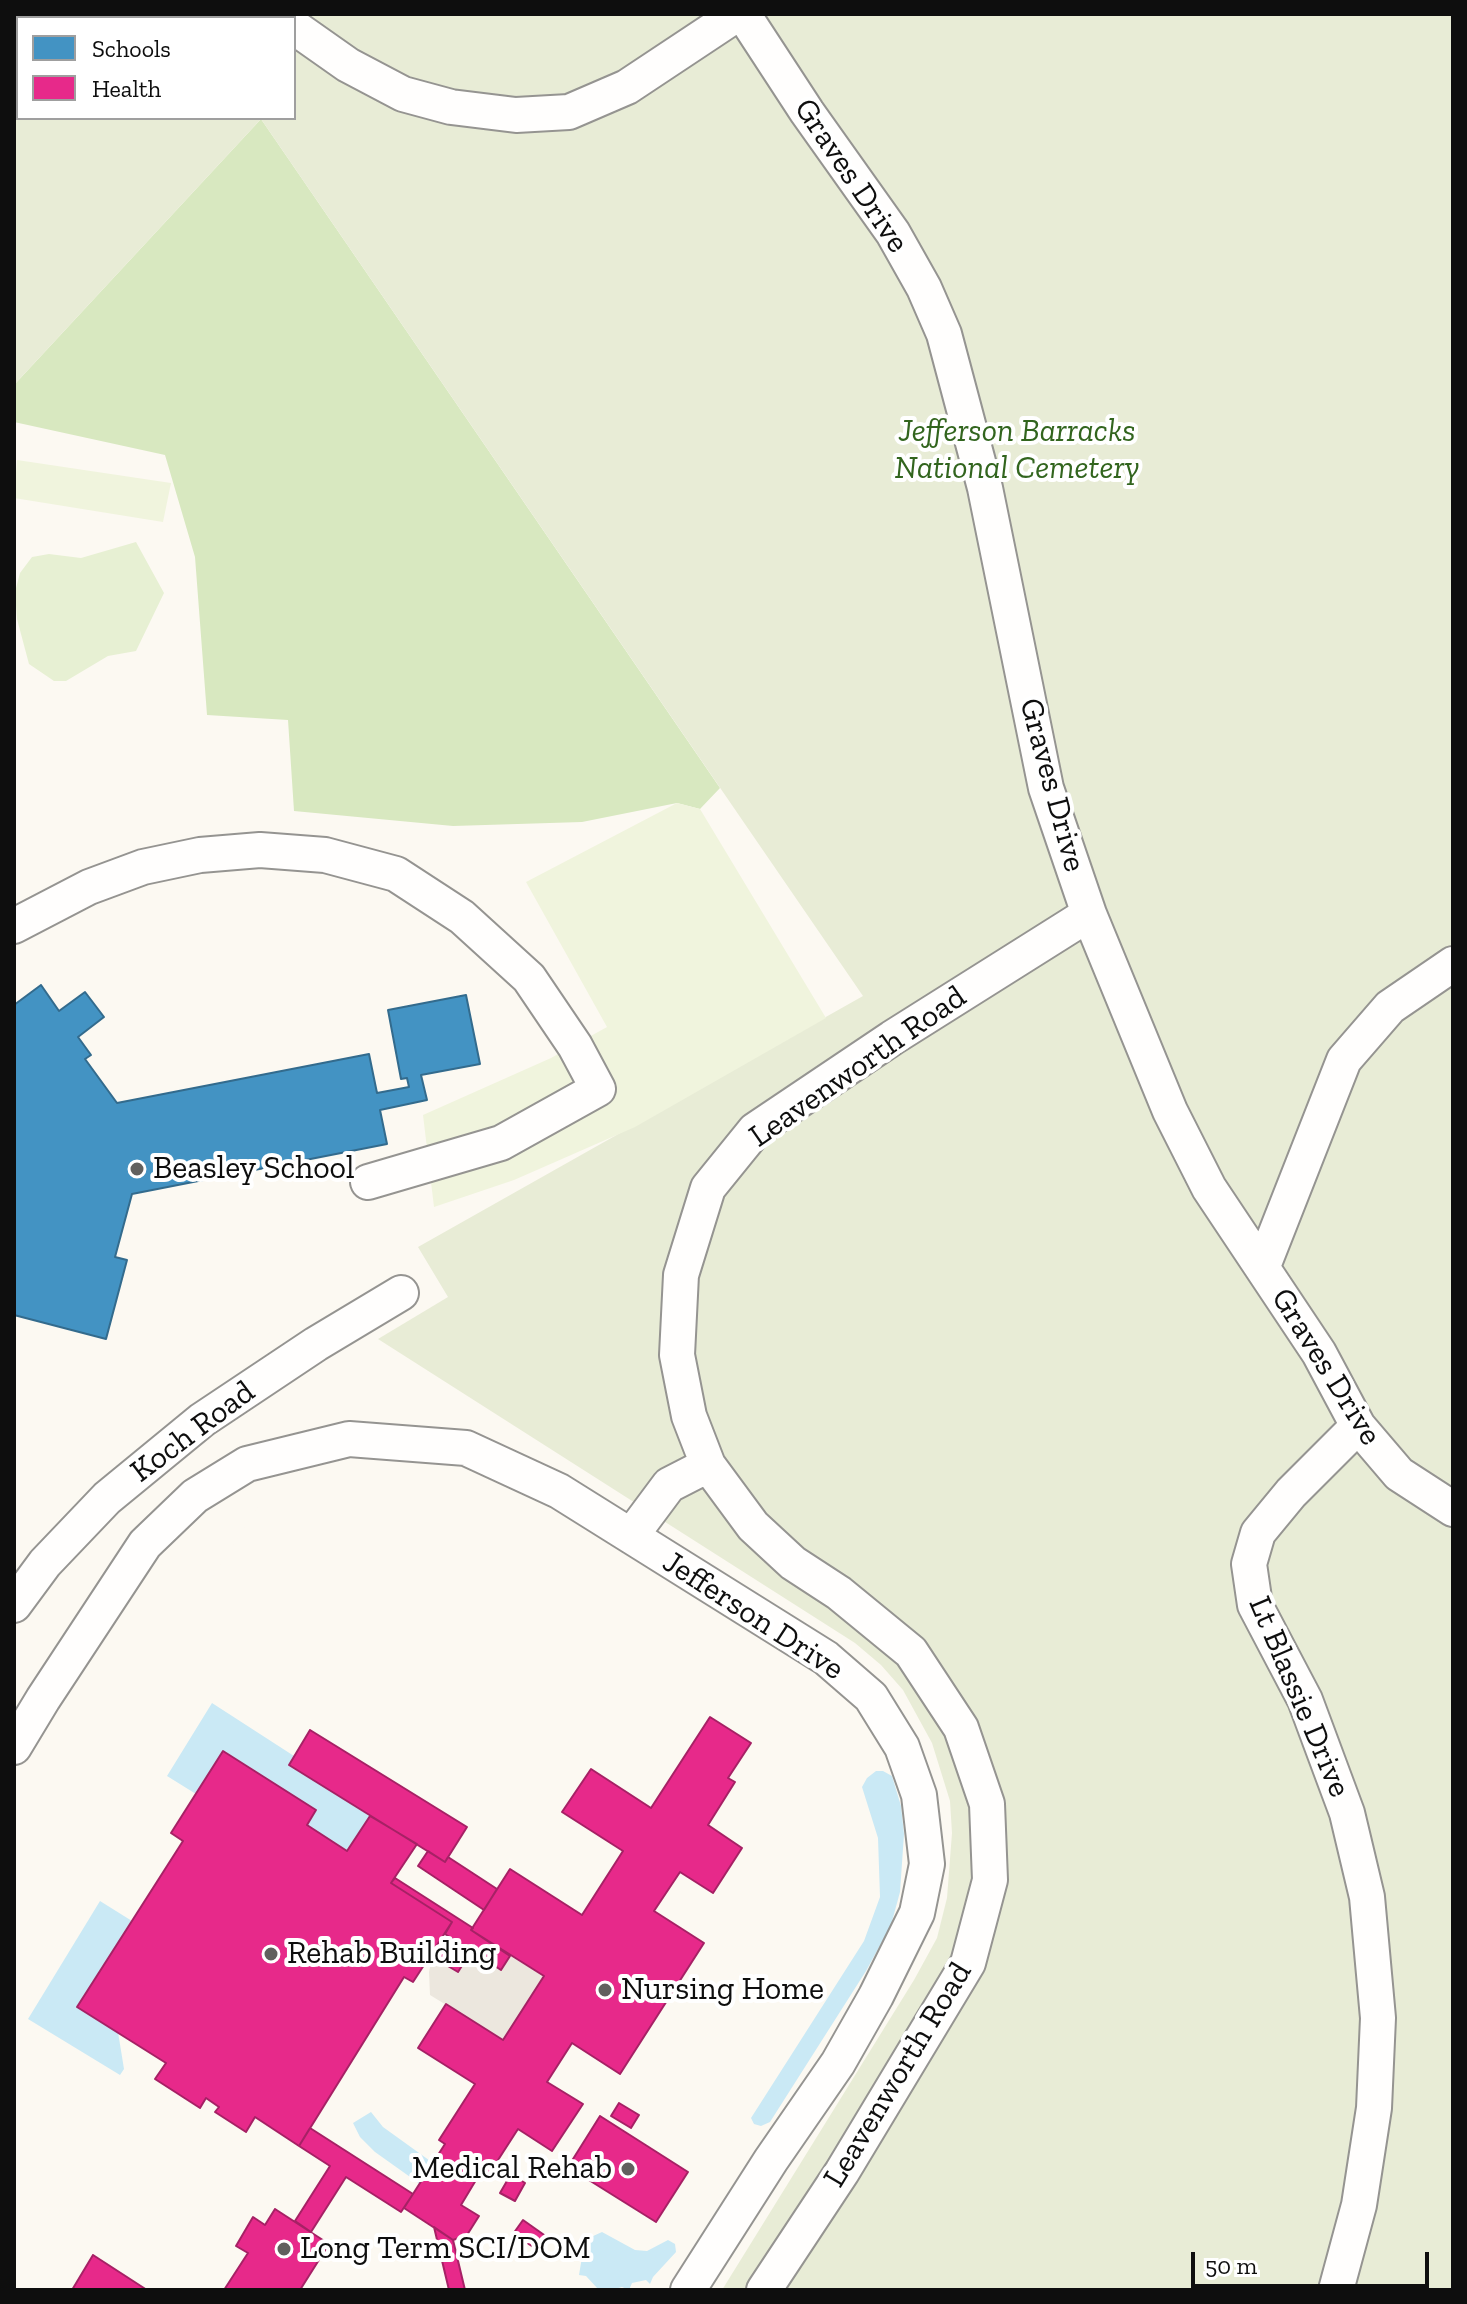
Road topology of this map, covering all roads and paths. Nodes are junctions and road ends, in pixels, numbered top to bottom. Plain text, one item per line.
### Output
1 (737, 14) edge
2 (743, 14) edge
3 (296, 28) edge
4 (1089, 914) junction
5 (14, 926) edge
6 (1453, 964) edge
7 (368, 1182) dead end
8 (1263, 1266) junction
9 (401, 1293) dead end
10 (1358, 1426) junction
11 (708, 1465) junction
12 (1453, 1509) edge
13 (631, 1536) junction
14 (14, 1605) edge
15 (14, 1747) edge
16 (688, 2290) edge
17 (764, 2290) edge
18 (1336, 2290) edge

1 - 3 street
2 - 4 street, Graves Drive
4 - 8 street, Graves Drive
4 - 11 street, Leavenworth Road
5 - 7 street
6 - 8 street
8 - 10 street, Graves Drive
9 - 14 street, Koch Road
10 - 12 street, Graves Drive
10 - 18 street, Lt Blassie Drive
11 - 13 street
11 - 17 street, Leavenworth Road
13 - 15 street, Jefferson Drive
13 - 16 street, Jefferson Drive

